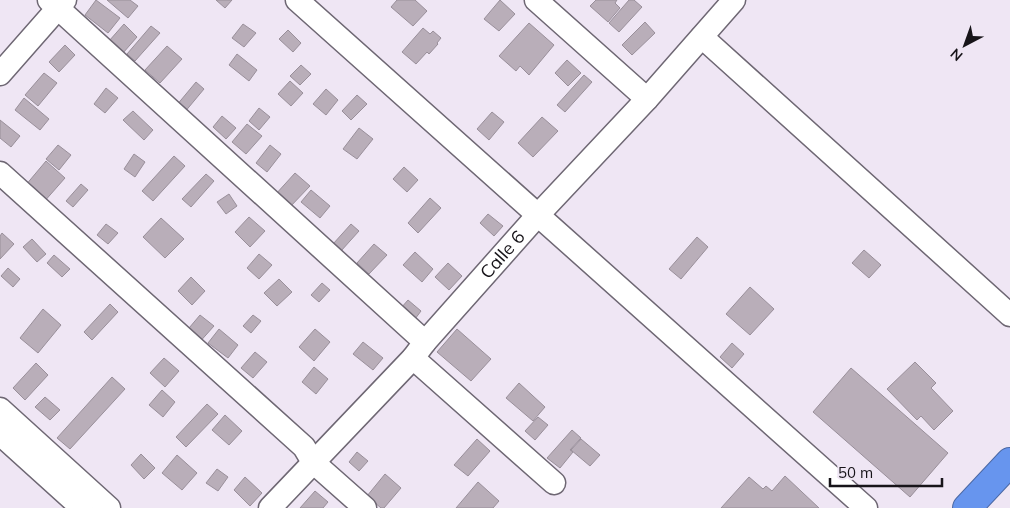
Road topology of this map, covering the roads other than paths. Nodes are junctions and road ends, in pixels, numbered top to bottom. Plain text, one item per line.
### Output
1 (297, 0) edge
2 (536, 0) edge
3 (734, 0) edge
4 (58, 3) edge
5 (702, 37) junction
6 (0, 74) edge
7 (647, 99) junction
8 (0, 173) edge
9 (537, 216) junction
10 (1010, 315) edge
11 (419, 350) junction
12 (0, 410) edge
13 (0, 434) edge
14 (313, 462) junction
15 (1010, 462) edge
16 (554, 483) dead end
17 (82, 508) edge
18 (109, 508) edge
19 (270, 508) edge
20 (365, 508) edge
21 (866, 508) edge
22 (968, 508) edge

1 - 9 street
2 - 7 street
3 - 5 street, Calle 6
4 - 6 street
4 - 11 street
5 - 7 street, Calle 6
5 - 10 street
7 - 9 street, Calle 6
8 - 14 street
9 - 11 street, Calle 6
9 - 21 street
11 - 14 street, Calle 6
11 - 16 street
12 - 18 street
13 - 17 street
14 - 19 street, Calle 6
14 - 20 street
15 - 22 highway

